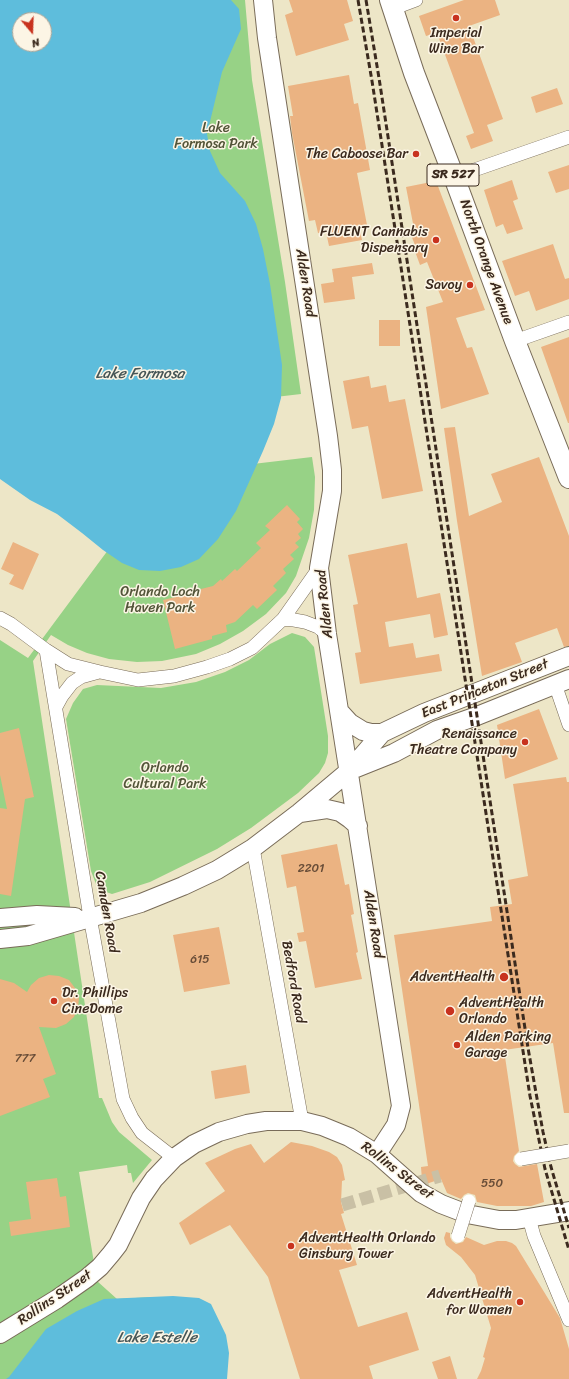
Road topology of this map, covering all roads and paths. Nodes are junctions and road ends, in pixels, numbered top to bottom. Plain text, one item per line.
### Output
1 (263, 0) edge
2 (416, 0) edge
3 (391, 4) edge
4 (569, 137) edge
5 (454, 177) junction
6 (569, 322) edge
7 (515, 342) junction
8 (569, 478) edge
9 (319, 568) junction
10 (0, 618) edge
11 (283, 620) junction
12 (327, 634) junction
13 (46, 650) junction
14 (569, 656) edge
15 (100, 672) junction
16 (562, 681) edge
17 (56, 707) junction
18 (340, 712) junction
19 (569, 725) edge
20 (382, 733) junction
21 (349, 771) junction
22 (300, 813) junction
23 (358, 826) junction
24 (253, 848) junction
25 (90, 917) junction
26 (0, 918) edge
27 (0, 939) edge
28 (302, 1121) junction
29 (569, 1151) edge
30 (377, 1154) junction
31 (174, 1158) junction
32 (521, 1159) dead end
33 (469, 1201) dead end
34 (569, 1211) edge
35 (529, 1218) junction
36 (458, 1236) dead end
37 (569, 1320) edge
38 (0, 1334) edge

1 - 9 street, Alden Road
2 - 3 street
3 - 5 main road, North Orange Avenue / SR 527
4 - 5 street
5 - 7 main road, North Orange Avenue / SR 527
6 - 7 street
7 - 8 main road, North Orange Avenue / SR 527
9 - 11 street
9 - 12 street, Alden Road
10 - 13 street
11 - 12 street
11 - 15 street
12 - 18 street, Alden Road
13 - 15 street
13 - 17 street, Camden Road
14 - 20 street, East Princeton Street
15 - 17 street
16 - 19 street
16 - 21 street, East Princeton Street
17 - 25 street, Camden Road
18 - 20 street
18 - 21 street, Alden Road
20 - 21 street, East Princeton Street
21 - 22 street, East Princeton Street
21 - 23 street, Alden Road
22 - 23 street
22 - 24 street, East Princeton Street
23 - 30 street, Alden Road
24 - 25 street, East Princeton Street
24 - 28 street, Bedford Road
25 - 26 street, East Princeton Street
25 - 27 street, East Princeton Street
25 - 31 street, Camden Road
28 - 30 street, Rollins Street
28 - 31 street, Rollins Street
29 - 32 street, bridge
30 - 35 street, Rollins Street
31 - 38 street, Rollins Street
33 - 36 street, bridge
34 - 35 street, Rollins Street
35 - 37 street

